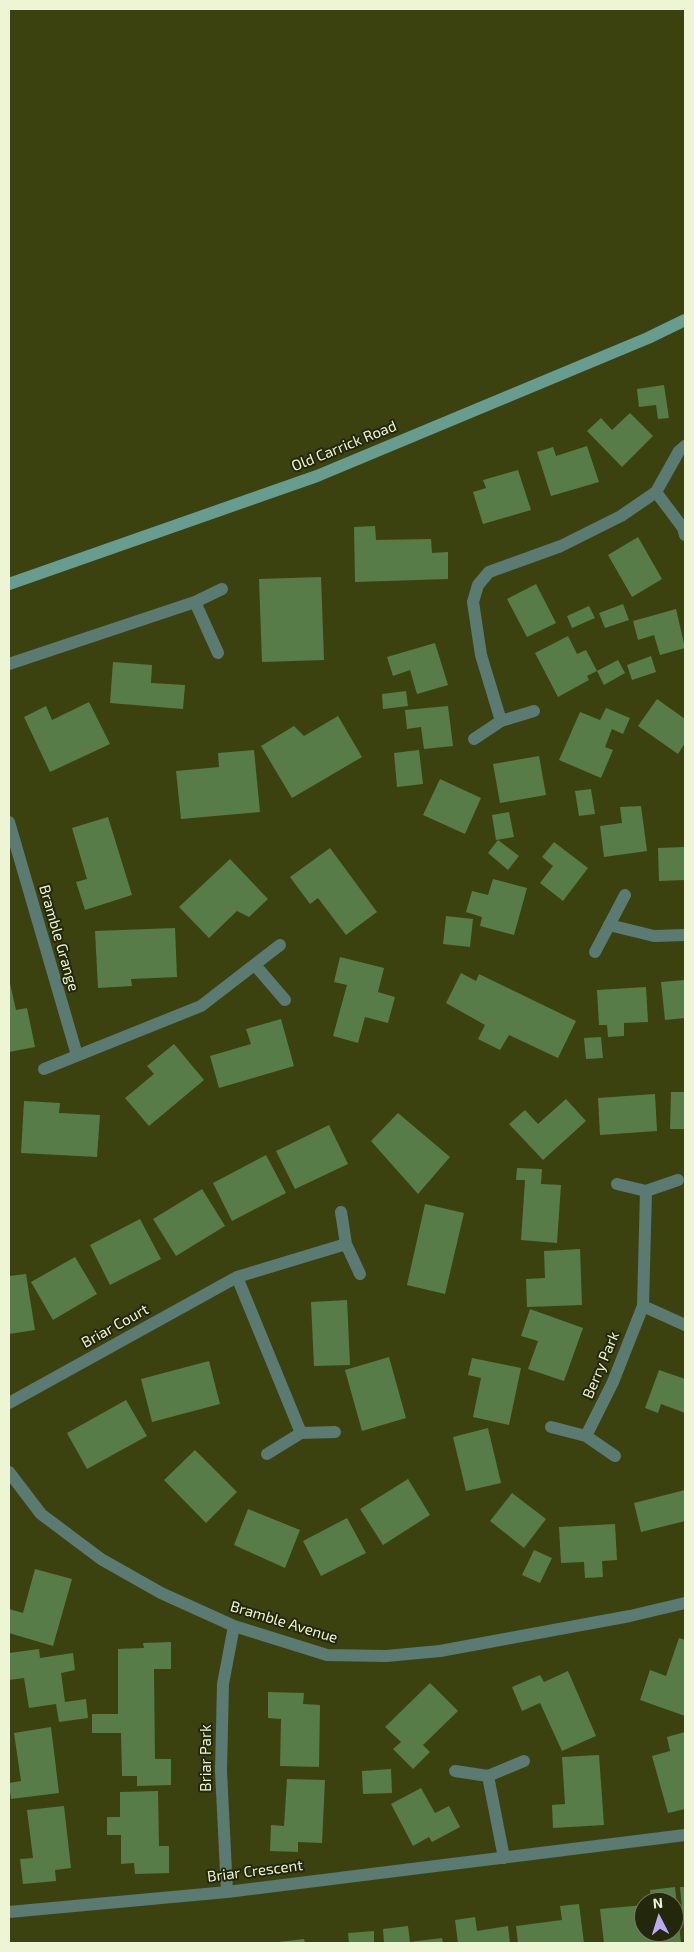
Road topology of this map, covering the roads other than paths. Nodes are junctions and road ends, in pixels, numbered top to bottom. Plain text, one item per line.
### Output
1 (685, 320) edge
2 (685, 446) edge
3 (656, 492) junction
4 (685, 535) edge
5 (9, 584) edge
6 (222, 589) dead end
7 (195, 602) junction
8 (218, 653) dead end
9 (9, 664) edge
10 (534, 712) dead end
11 (500, 721) junction
12 (474, 739) dead end
13 (9, 827) edge
14 (625, 895) dead end
15 (609, 925) junction
16 (685, 935) edge
17 (280, 945) dead end
18 (595, 952) dead end
19 (255, 966) junction
20 (285, 1000) dead end
21 (77, 1055) junction
22 (44, 1069) dead end
23 (678, 1180) dead end
24 (617, 1184) dead end
25 (646, 1191) junction
26 (341, 1212) dead end
27 (346, 1244) junction
28 (360, 1274) dead end
29 (237, 1278) junction
30 (642, 1306) junction
31 (685, 1325) edge
32 (9, 1403) edge
33 (551, 1427) dead end
34 (335, 1432) dead end
35 (301, 1433) junction
36 (586, 1436) junction
37 (267, 1454) dead end
38 (615, 1456) dead end
39 (9, 1472) edge
40 (685, 1603) edge
41 (234, 1626) junction
42 (524, 1761) dead end
43 (455, 1771) dead end
44 (488, 1776) junction
45 (685, 1835) edge
46 (504, 1858) junction
47 (227, 1892) junction
48 (9, 1912) edge

1 - 5 main road, Old Carrick Road
2 - 3 street
3 - 4 street
3 - 11 street
6 - 7 street
7 - 8 street
7 - 9 street
10 - 11 street
11 - 12 street
13 - 21 street, Bramble Grange
14 - 15 street
15 - 16 street
15 - 18 street
17 - 19 street
19 - 20 street
19 - 21 street
21 - 22 street
23 - 25 street
24 - 25 street
25 - 30 street, Berry Park
26 - 27 street
27 - 28 street
27 - 29 street, Briar Court
29 - 32 street, Briar Court
29 - 35 street
30 - 31 street
30 - 36 street, Berry Park
33 - 36 street
34 - 35 street
35 - 37 street
36 - 38 street
39 - 41 street, Bramble Avenue
40 - 41 street, Bramble Avenue
41 - 47 street, Briar Park
42 - 44 street
43 - 44 street
44 - 46 street
45 - 46 street, Briar Crescent
46 - 47 street, Briar Crescent
47 - 48 street, Briar Crescent

